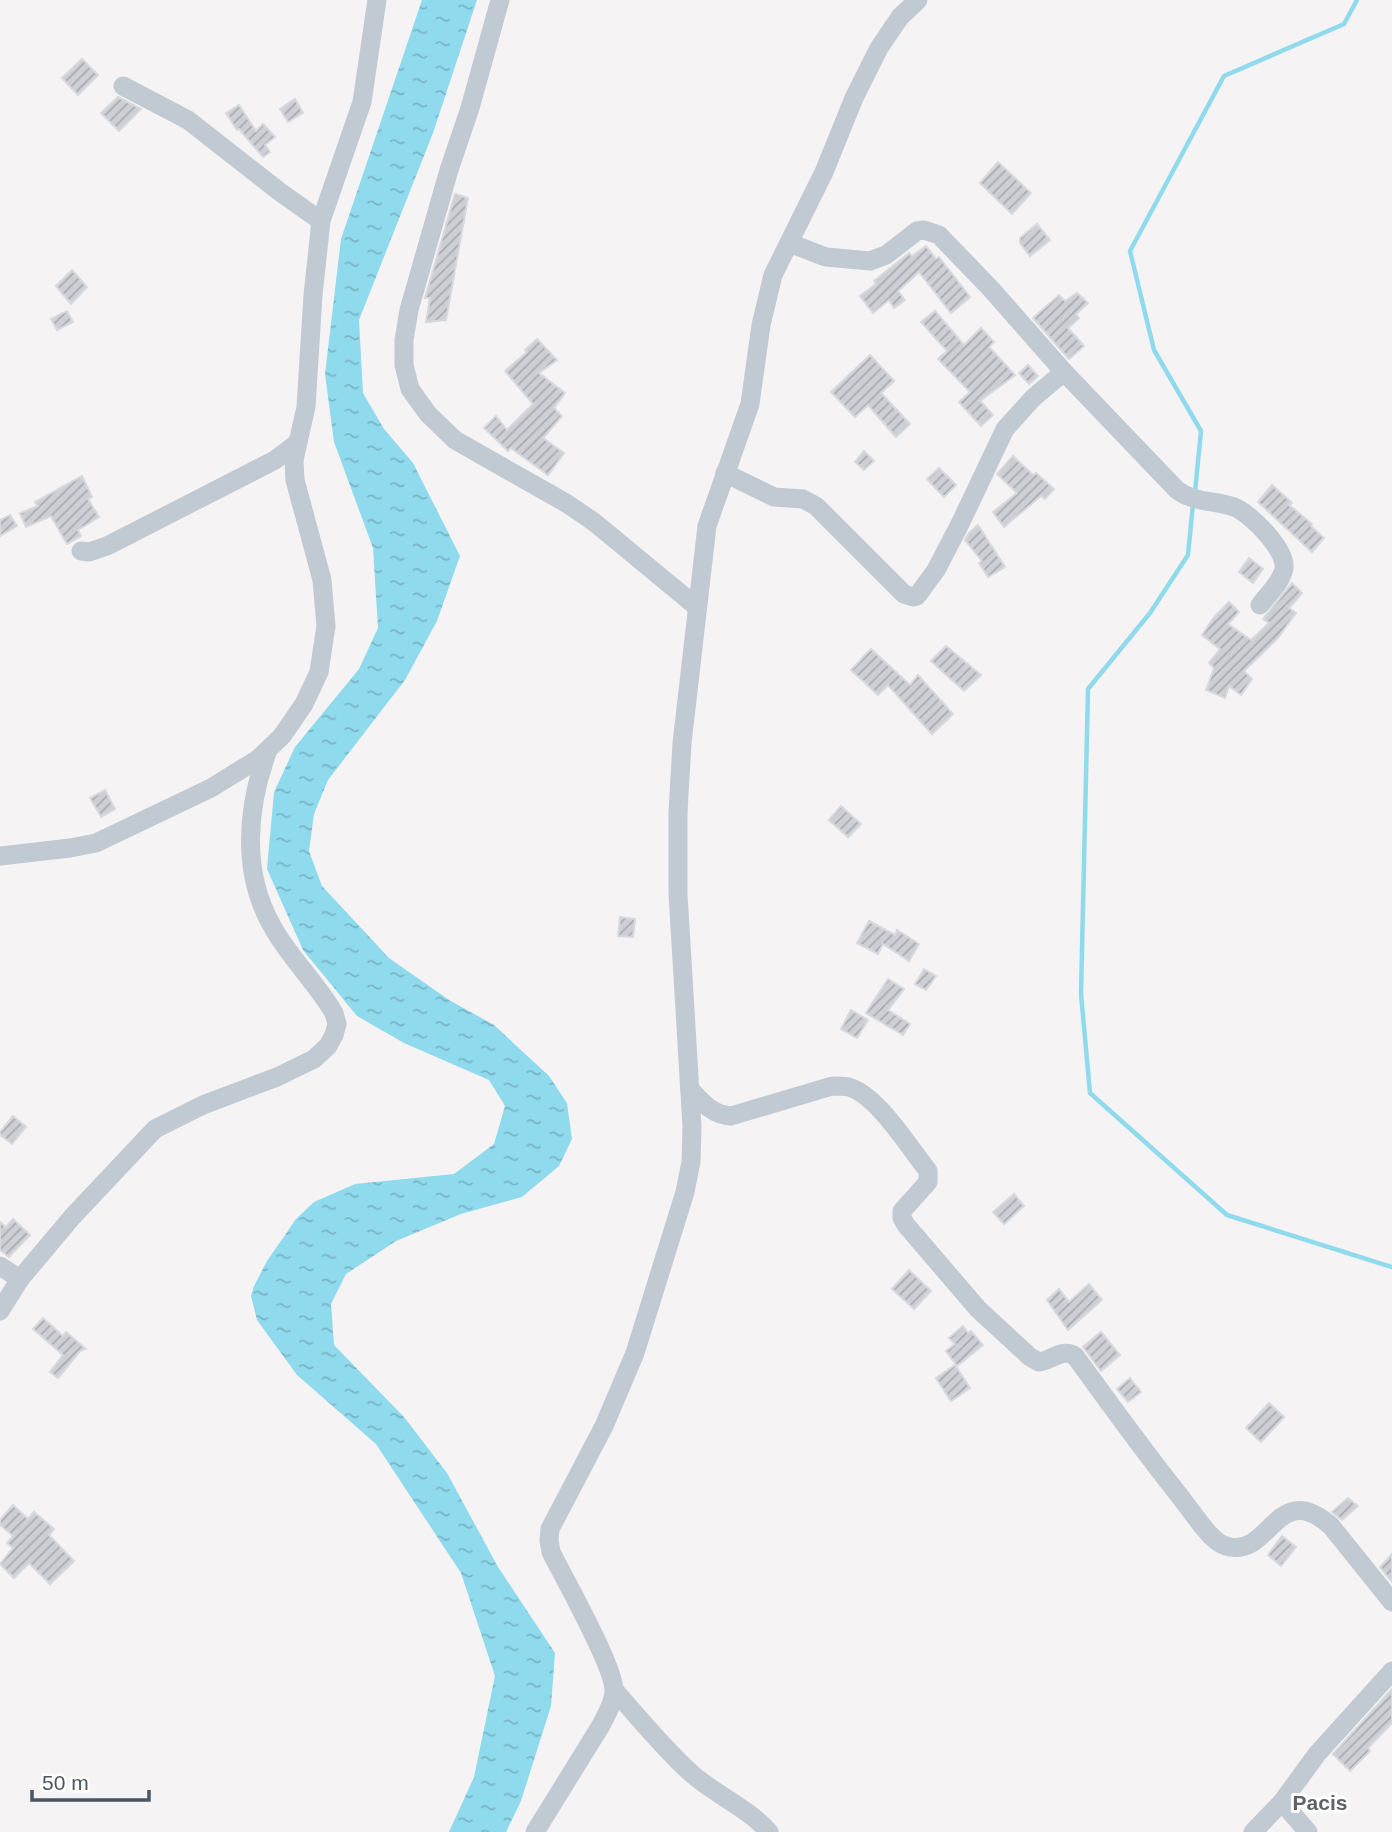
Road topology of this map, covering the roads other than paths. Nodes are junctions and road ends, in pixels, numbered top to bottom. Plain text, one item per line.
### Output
1 (377, 0) edge
2 (500, 0) edge
3 (918, 0) edge
4 (123, 86) dead end
5 (321, 221) junction
6 (789, 243) junction
7 (1064, 372) junction
8 (296, 444) junction
9 (725, 473) junction
10 (81, 551) dead end
11 (1260, 605) dead end
12 (696, 607) junction
13 (268, 749) junction
14 (0, 856) edge
15 (690, 1089) junction
16 (731, 1116) junction
17 (692, 1127) junction
18 (0, 1266) edge
19 (20, 1279) junction
20 (0, 1311) edge
21 (1392, 1602) edge
22 (1392, 1671) edge
23 (615, 1691) junction
24 (1282, 1802) junction
25 (535, 1832) edge
26 (769, 1832) edge
27 (1253, 1832) edge
28 (1308, 1832) edge

1 - 5 street
2 - 12 street
3 - 6 street
4 - 5 street
5 - 8 street
6 - 7 street
6 - 9 street
7 - 9 street
7 - 11 street
8 - 10 street
8 - 13 street
9 - 12 street
12 - 15 street
13 - 14 street
13 - 19 street
15 - 16 street
15 - 17 street
16 - 17 street
16 - 21 street
17 - 23 street
18 - 19 street
19 - 20 street
22 - 24 street
23 - 25 street
23 - 26 street
24 - 27 street
24 - 28 street

